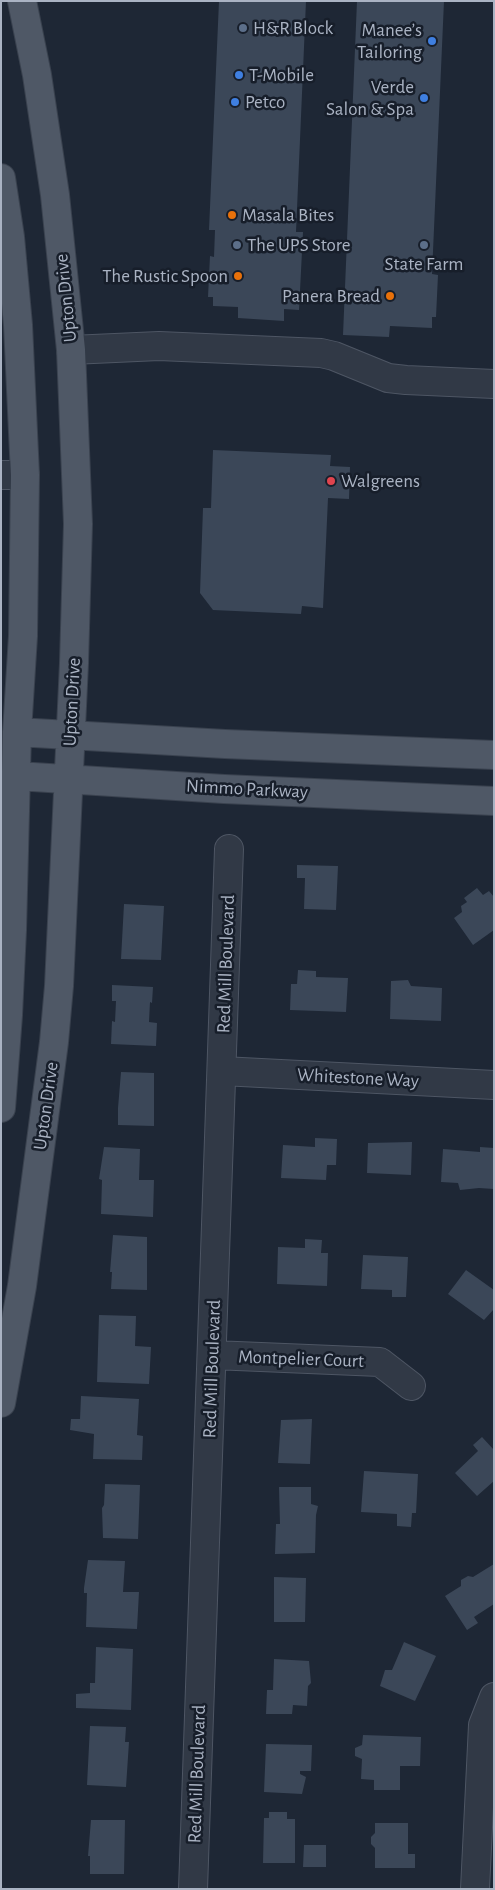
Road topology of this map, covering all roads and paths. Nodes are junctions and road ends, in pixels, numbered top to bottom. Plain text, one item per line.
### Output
1 (22, 1) edge
2 (1, 178) edge
3 (71, 350) junction
4 (494, 384) edge
5 (13, 474) edge
6 (9, 732) edge
7 (71, 735) junction
8 (494, 755) edge
9 (9, 775) edge
10 (69, 779) junction
11 (494, 800) edge
12 (229, 849) dead end
13 (5, 1015) edge
14 (222, 1071) junction
15 (494, 1085) edge
16 (1, 1108) edge
17 (212, 1355) junction
18 (411, 1386) dead end
19 (1, 1403) edge
20 (494, 1696) edge
21 (193, 1889) edge
22 (475, 1889) edge

1 - 3 main road, Upton Drive
2 - 5 main road
3 - 4 street
3 - 7 main road, Upton Drive
5 - 6 main road
6 - 7 main road
6 - 9 main road
7 - 8 main road
7 - 10 main road, Upton Drive
9 - 10 main road, Nimmo Parkway
9 - 13 main road
10 - 11 main road, Nimmo Parkway
10 - 19 main road, Upton Drive
12 - 14 street, Red Mill Boulevard
13 - 16 main road
14 - 15 street, Whitestone Way
14 - 17 street, Red Mill Boulevard
17 - 18 street, Montpelier Court
17 - 21 street, Red Mill Boulevard
20 - 22 street

